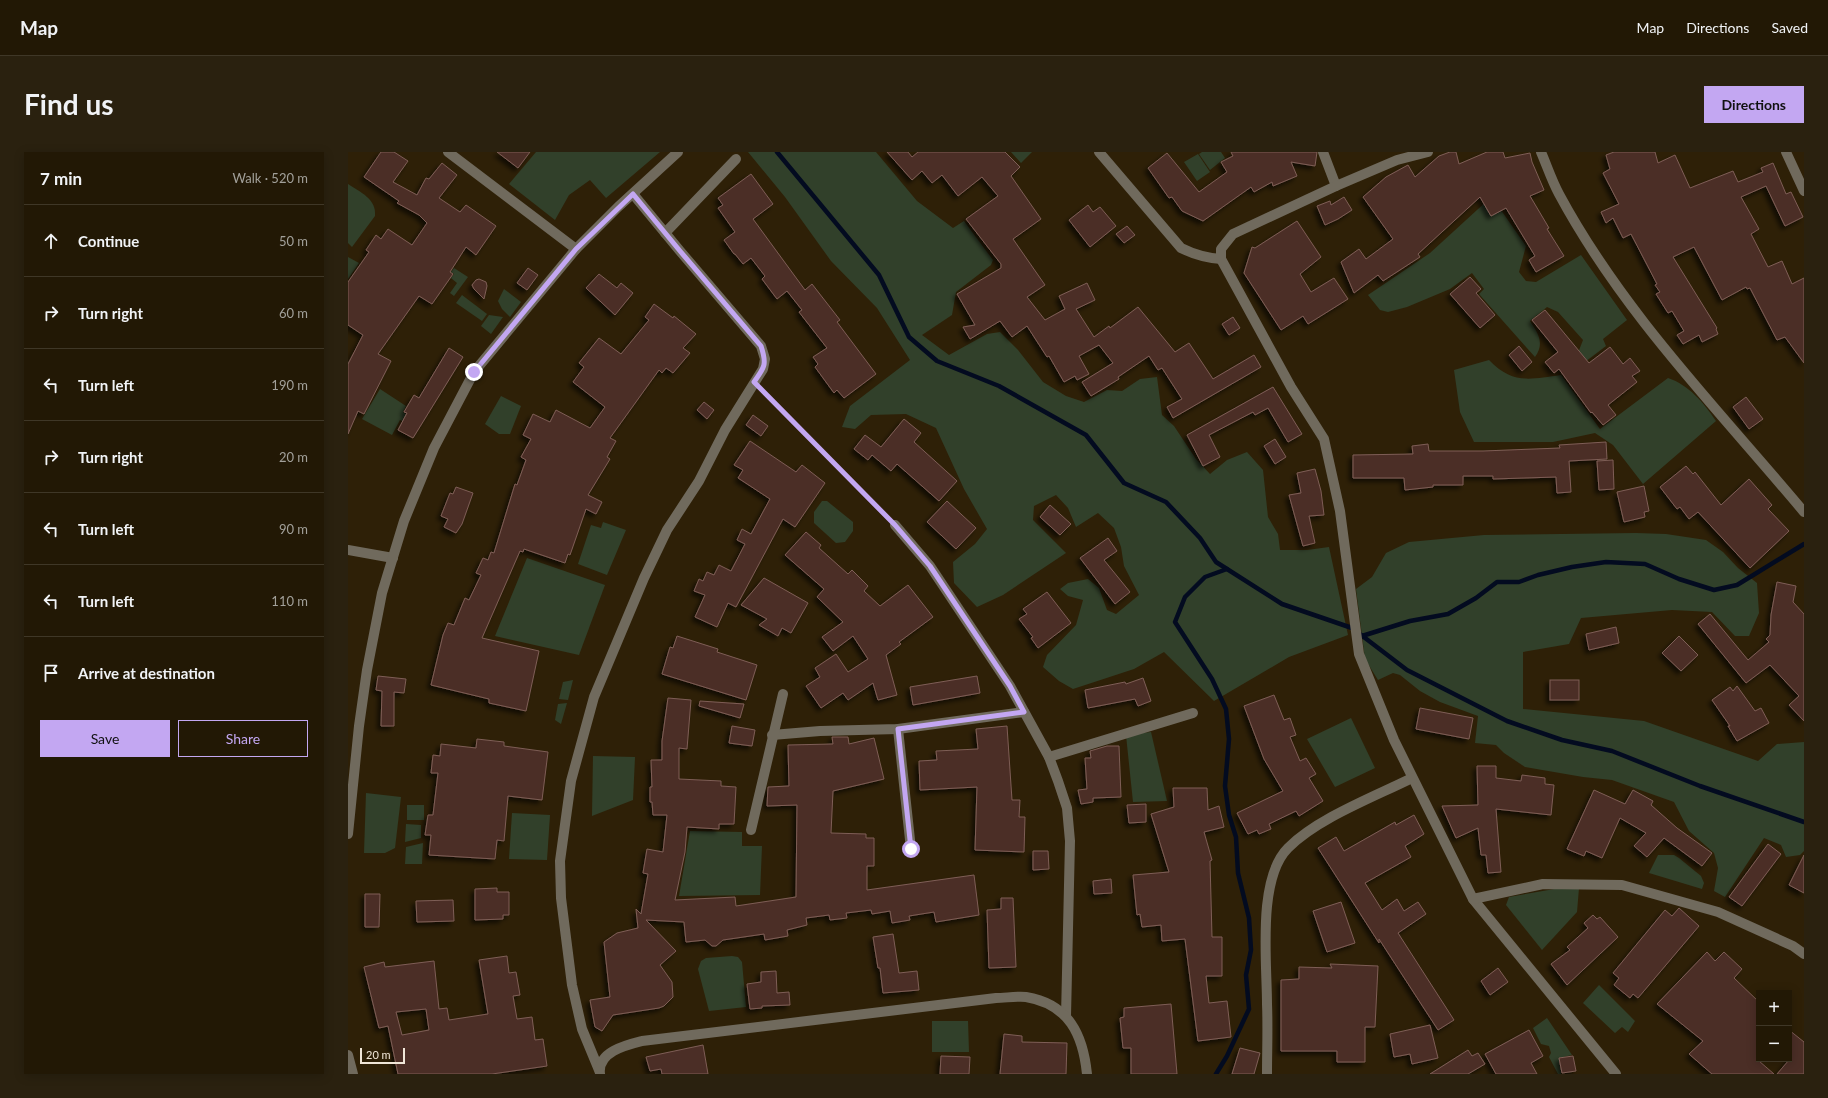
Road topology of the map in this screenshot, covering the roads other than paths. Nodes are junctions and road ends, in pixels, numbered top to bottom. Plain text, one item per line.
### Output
1 (448, 152) edge
2 (678, 152) edge
3 (1099, 152) edge
4 (1323, 152) edge
5 (1428, 152) edge
6 (1541, 152) edge
7 (1786, 152) edge
8 (736, 159) dead end
9 (1336, 186) junction
10 (1804, 191) edge
11 (633, 194) junction
12 (665, 233) junction
13 (576, 249) junction
14 (1221, 259) junction
15 (1804, 512) edge
16 (895, 525) road end
17 (348, 550) edge
18 (393, 558) junction
19 (783, 694) dead end
20 (1024, 712) junction
21 (1193, 713) dead end
22 (898, 729) junction
23 (772, 735) junction
24 (1049, 757) junction
25 (1412, 778) junction
26 (350, 790) edge
27 (751, 830) dead end
28 (348, 834) edge
29 (911, 849) dead end
30 (1473, 899) junction
31 (1804, 954) edge
32 (1066, 1016) junction
33 (348, 1055) edge
34 (600, 1072) edge
35 (353, 1074) edge
36 (1088, 1074) edge
37 (1267, 1074) edge
38 (1616, 1074) edge

1 - 13 street
2 - 11 street
3 - 14 street
4 - 9 street
5 - 9 street
6 - 15 street
7 - 10 street
8 - 12 street
9 - 14 street
11 - 12 street
11 - 13 street
12 - 34 street
13 - 18 street
14 - 25 street
16 - 20 street
17 - 18 street
18 - 26 street
19 - 23 street
20 - 22 street
20 - 24 street
21 - 24 street
22 - 23 street
22 - 29 street
23 - 27 street
24 - 32 street
25 - 30 street
25 - 37 street
26 - 28 street
30 - 31 street
30 - 38 street
32 - 34 street
32 - 36 street
33 - 35 street

